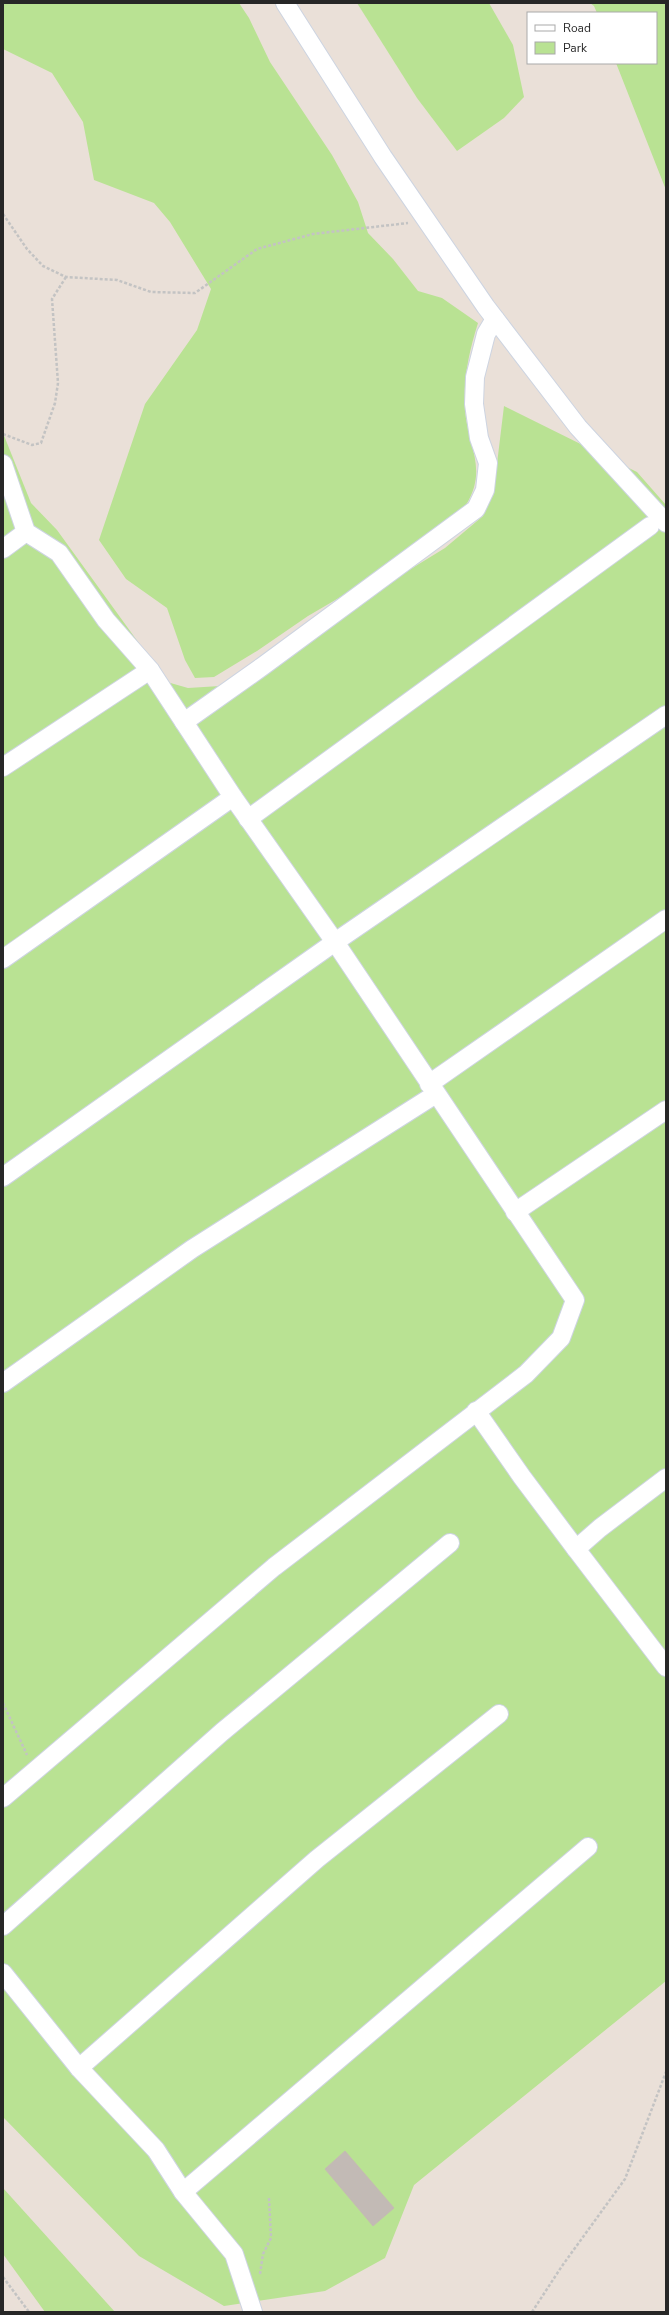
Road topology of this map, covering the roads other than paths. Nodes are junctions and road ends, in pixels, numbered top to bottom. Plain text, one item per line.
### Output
1 (285, 3) edge
2 (495, 319) junction
3 (3, 464) edge
4 (658, 525) edge
5 (26, 532) junction
6 (3, 549) edge
7 (150, 670) junction
8 (666, 715) edge
9 (184, 722) junction
10 (3, 767) edge
11 (233, 798) junction
12 (248, 818) junction
13 (666, 919) edge
14 (335, 942) junction
15 (3, 959) edge
16 (432, 1089) junction
17 (666, 1110) edge
18 (3, 1177) edge
19 (515, 1212) junction
20 (3, 1383) edge
21 (476, 1411) junction
22 (666, 1478) edge
23 (450, 1543) dead end
24 (576, 1549) junction
25 (666, 1667) edge
26 (499, 1714) dead end
27 (3, 1798) edge
28 (588, 1847) dead end
29 (3, 1926) edge
30 (3, 1973) edge
31 (79, 2068) junction
32 (183, 2192) junction
33 (253, 2312) edge

1 - 2 street
2 - 4 street
2 - 9 street
3 - 5 street
4 - 12 street
5 - 6 street
5 - 7 street
7 - 9 street
7 - 10 street
8 - 14 street
9 - 11 street
11 - 12 street
11 - 15 street
12 - 14 street
13 - 16 street
14 - 16 street
14 - 18 street
16 - 19 street
16 - 20 street
17 - 19 street
19 - 21 street
21 - 24 street
21 - 27 street
22 - 24 street
23 - 29 street
24 - 25 street
26 - 31 street
28 - 32 street
30 - 31 street
31 - 32 street
32 - 33 street

